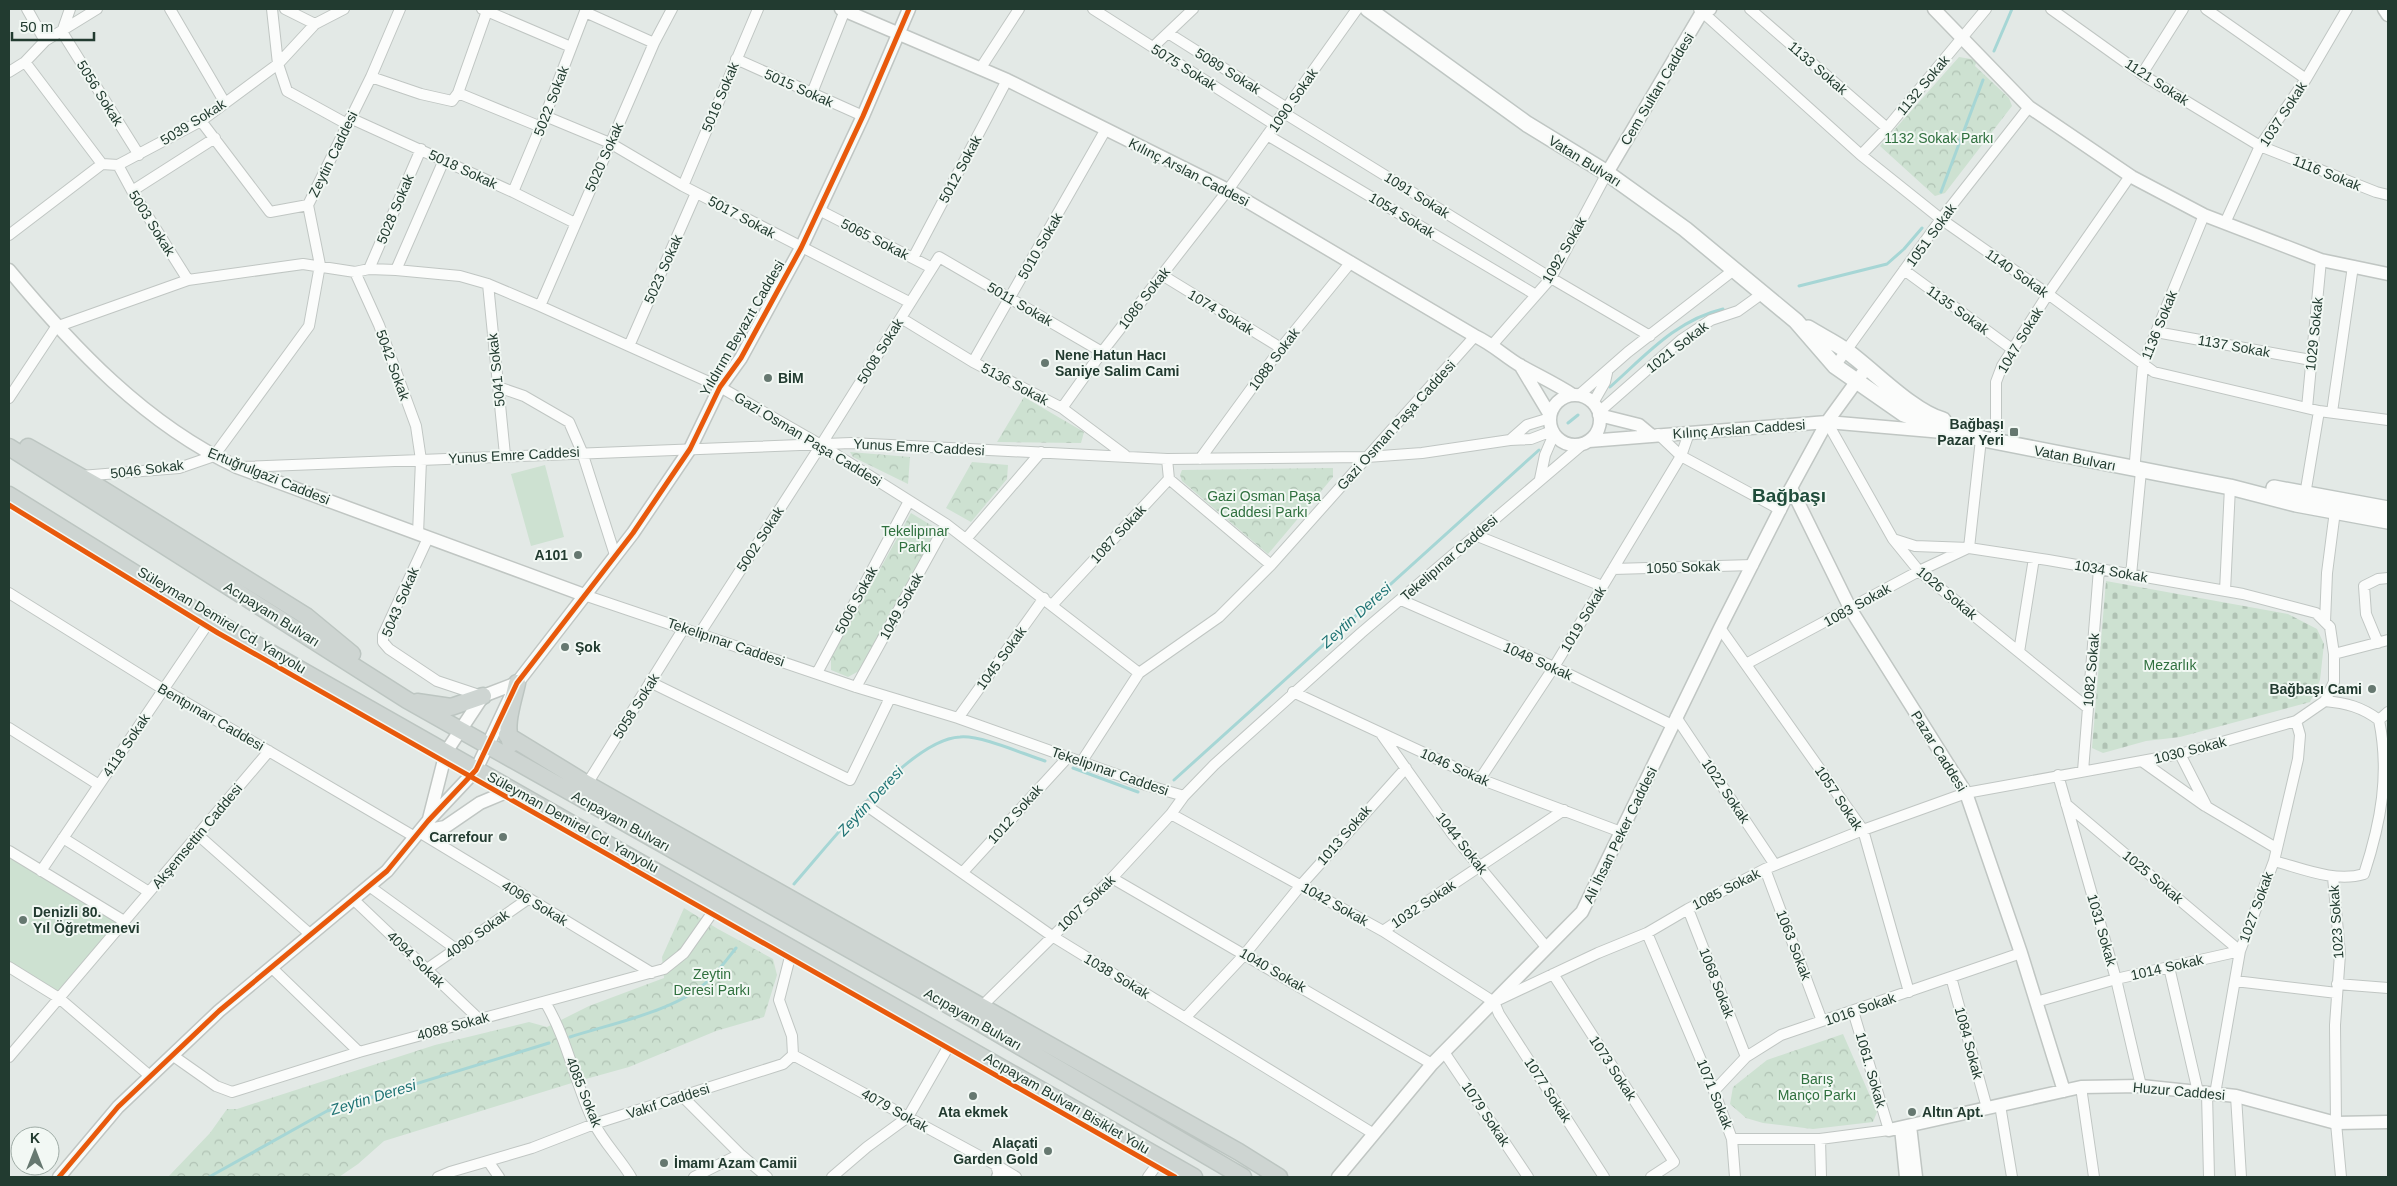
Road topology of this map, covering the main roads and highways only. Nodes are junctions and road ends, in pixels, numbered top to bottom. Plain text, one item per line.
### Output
1 (1368, 9) edge
2 (1796, 321) junction
3 (9, 436) edge
4 (1990, 438) junction
5 (9, 447) edge
6 (2136, 467) junction
7 (9, 495) edge
8 (2301, 499) junction
9 (2388, 509) edge
10 (2388, 521) edge
11 (517, 683) road end
12 (483, 696) road end
13 (408, 700) junction
14 (507, 735) junction
15 (518, 763) junction
16 (1194, 1177) edge
17 (1243, 1177) edge
18 (1279, 1177) edge

1 - 2 main road, Vatan Bulvarı
2 - 4 main road, Vatan Bulvarı
2 - 4 main road, Vatan Bulvarı
3 - 13 main road
4 - 6 main road, Vatan Bulvarı
5 - 13 main road, Acıpayam Bulvarı
6 - 8 main road, Vatan Bulvarı
6 - 8 main road, Vatan Bulvarı
7 - 16 main road, Acıpayam Bulvarı
8 - 9 main road, Vatan Bulvarı
8 - 10 main road, Vatan Bulvarı
11 - 14 main road
12 - 13 main road
13 - 15 main road, Acıpayam Bulvarı
14 - 15 main road
14 - 18 main road
15 - 17 main road, Acıpayam Bulvarı

